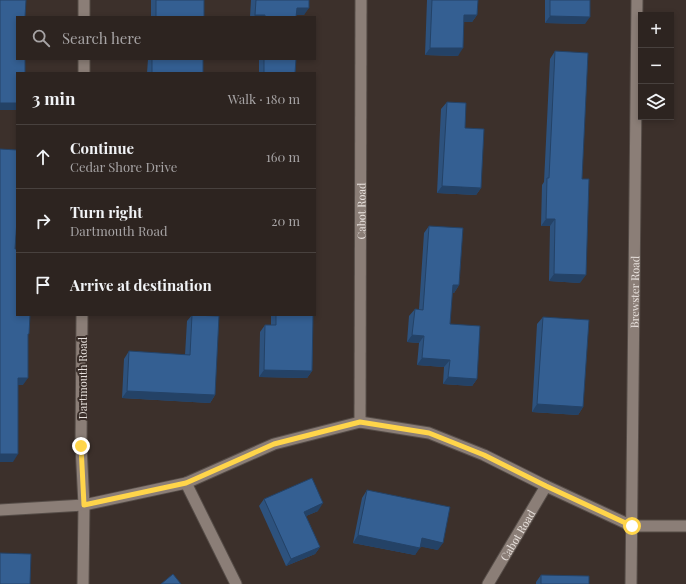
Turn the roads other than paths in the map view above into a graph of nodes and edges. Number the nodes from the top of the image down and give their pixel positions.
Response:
1 (84, 0) edge
2 (361, 0) edge
3 (637, 0) edge
4 (84, 16) edge
5 (84, 60) edge
6 (84, 72) edge
7 (82, 316) edge
8 (360, 422) junction
9 (186, 483) junction
10 (546, 486) junction
11 (84, 505) junction
12 (0, 510) edge
13 (632, 526) junction
14 (686, 526) edge
15 (83, 584) edge
16 (236, 584) edge
17 (488, 584) edge
18 (631, 584) edge

1 - 4 street
2 - 8 street, Cabot Road
3 - 13 street, Brewster Road
5 - 6 street
7 - 11 street, Dartmouth Road
8 - 9 street
8 - 10 street
9 - 11 street
9 - 16 street
10 - 13 street
10 - 17 street, Cabot Road
11 - 12 street
11 - 15 street, Dartmouth Road
13 - 14 street
13 - 18 street, Brewster Road

